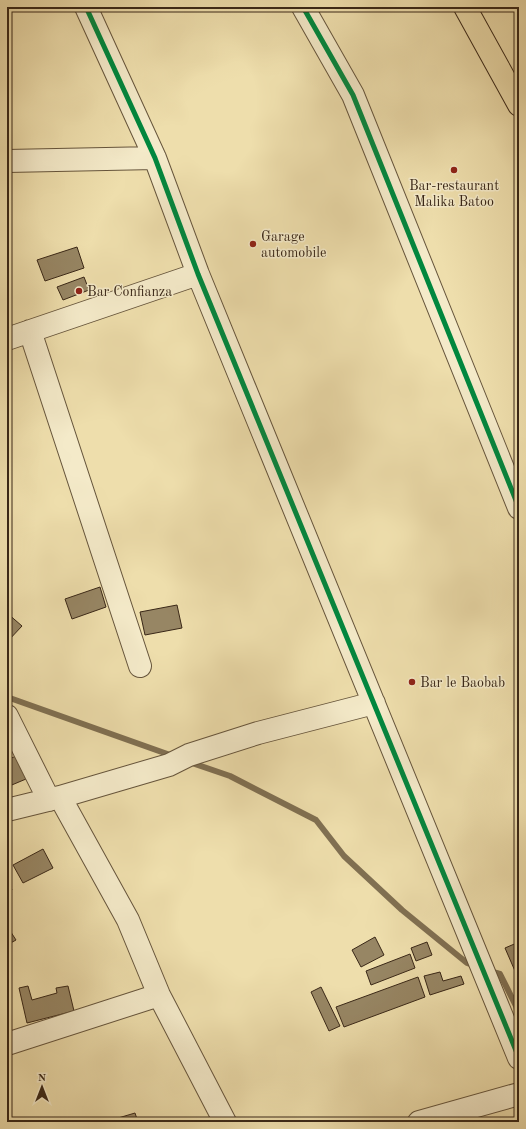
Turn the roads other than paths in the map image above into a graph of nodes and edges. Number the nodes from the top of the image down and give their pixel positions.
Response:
1 (86, 7) edge
2 (303, 7) edge
3 (465, 7) edge
4 (519, 105) edge
5 (155, 158) junction
6 (7, 161) edge
7 (198, 274) junction
8 (30, 331) junction
9 (7, 339) edge
10 (519, 508) edge
11 (140, 666) dead end
12 (374, 703) junction
13 (7, 716) edge
14 (54, 798) junction
15 (7, 810) edge
16 (159, 995) junction
17 (7, 1044) edge
18 (519, 1058) edge
19 (519, 1094) edge
20 (225, 1122) edge
21 (419, 1122) edge

1 - 5 street
2 - 10 street
3 - 4 highway
5 - 6 street
5 - 7 street
7 - 8 street
7 - 12 street
8 - 9 street
8 - 11 street
12 - 14 street
12 - 18 street
13 - 14 street
14 - 15 street
14 - 16 street
16 - 17 street
16 - 20 street
19 - 21 street

